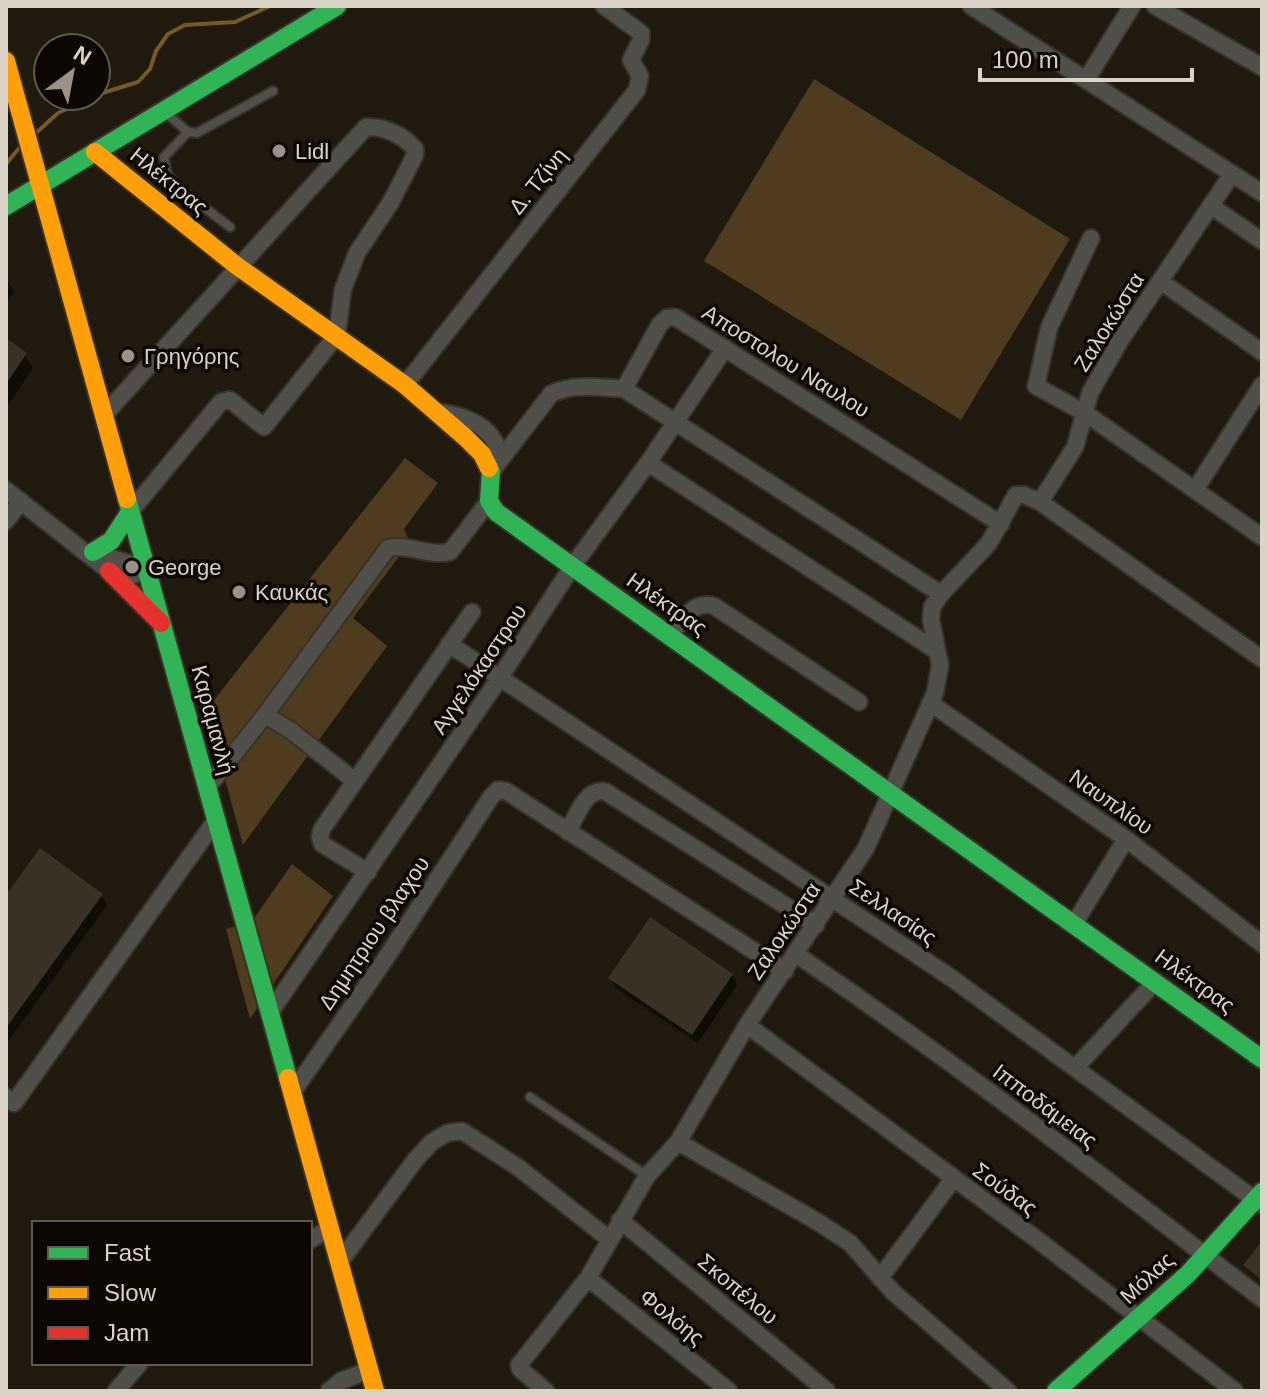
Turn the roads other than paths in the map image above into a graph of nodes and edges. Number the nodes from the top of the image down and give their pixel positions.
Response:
1 (337, 6) edge
2 (604, 6) edge
3 (971, 6) edge
4 (1132, 6) edge
5 (1155, 6) edge
6 (1262, 67) edge
7 (7, 69) edge
8 (1086, 80) junction
9 (273, 91) dead end
10 (163, 110) junction
11 (188, 132) junction
12 (95, 152) junction
13 (1232, 174) junction
14 (41, 185) junction
15 (1262, 193) edge
16 (6, 206) edge
17 (1211, 206) junction
18 (230, 227) dead end
19 (1091, 238) dead end
20 (1262, 241) edge
21 (237, 266) junction
22 (1160, 281) junction
23 (337, 335) junction
24 (725, 348) junction
25 (1262, 352) edge
26 (405, 385) junction
27 (1262, 385) edge
28 (624, 389) junction
29 (1085, 413) junction
30 (104, 415) junction
31 (675, 420) junction
32 (648, 463) junction
33 (496, 466) junction
34 (6, 490) edge
35 (1195, 490) junction
36 (21, 501) junction
37 (489, 501) junction
38 (1040, 502) junction
39 (130, 512) junction
40 (6, 521) edge
41 (1001, 524) junction
42 (1262, 537) edge
43 (87, 551) junction
44 (572, 567) junction
45 (148, 569) junction
46 (109, 571) junction
47 (941, 594) junction
48 (472, 612) dead end
49 (163, 626) junction
50 (669, 635) junction
51 (449, 644) junction
52 (937, 651) junction
53 (1261, 657) edge
54 (499, 679) junction
55 (859, 702) dead end
56 (930, 703) junction
57 (265, 715) junction
58 (355, 781) junction
59 (207, 788) junction
60 (890, 791) junction
61 (216, 820) junction
62 (568, 832) junction
63 (1126, 839) junction
64 (368, 872) junction
65 (834, 898) junction
66 (1074, 924) junction
67 (816, 925) junction
68 (1262, 944) edge
69 (797, 955) junction
70 (785, 971) junction
71 (1155, 982) junction
72 (269, 1014) junction
73 (747, 1025) junction
74 (1262, 1059) edge
75 (1076, 1067) junction
76 (292, 1093) junction
77 (530, 1097) dead end
78 (10, 1100) edge
79 (678, 1142) junction
80 (647, 1176) junction
81 (954, 1178) junction
82 (1260, 1199) edge
83 (620, 1220) junction
84 (330, 1228) junction
85 (312, 1239) edge
86 (609, 1239) junction
87 (1206, 1255) junction
88 (339, 1263) junction
89 (588, 1278) junction
90 (880, 1278) junction
91 (1262, 1299) edge
92 (1139, 1318) junction
93 (138, 1365) edge
94 (369, 1370) junction
95 (116, 1391) edge
96 (329, 1391) edge
97 (375, 1391) edge
98 (546, 1391) edge
99 (729, 1391) edge
100 (827, 1391) edge
101 (1008, 1391) edge
102 (1056, 1391) edge
103 (1235, 1391) edge

1 - 10 main road
2 - 26 street, Δ. Τζίνη
3 - 8 street
4 - 8 street
5 - 6 street
7 - 14 main road, Καραμανλή
8 - 13 street
9 - 11 lane
10 - 11 lane
10 - 12 main road
11 - 18 lane
12 - 14 main road
12 - 21 main road, Ηλέκτρας
13 - 15 street
13 - 17 street, Ζαλοκώστα
14 - 16 main road
14 - 30 main road, Καραμανλή
17 - 20 street
17 - 22 street, Ζαλοκώστα
19 - 29 street, Ζαλοκώστα
21 - 23 main road, Ηλέκτρας
21 - 23 street
21 - 30 street
22 - 25 street
22 - 29 street, Ζαλοκώστα
23 - 26 main road, Ηλέκτρας
23 - 39 street
24 - 28 street, Αποστολου Ναυλου
24 - 31 street, Αγγελόκαστρου
24 - 41 street, Αποστολου Ναυλου
26 - 33 main road, Ηλέκτρας
27 - 35 street
28 - 31 street
28 - 33 street
29 - 35 street
29 - 38 street, Ζαλοκώστα
30 - 39 main road, Καραμανλή
31 - 32 street, Αγγελόκαστρου
31 - 47 street
32 - 44 street, Αγγελόκαστρου
32 - 52 street
33 - 37 main road
34 - 36 street
35 - 42 street
36 - 40 street
36 - 43 street
37 - 44 main road, Ηλέκτρας
37 - 57 street
38 - 41 street
38 - 53 street
39 - 43 main road
39 - 45 main road, Καραμανλή
41 - 47 street
43 - 45 street
43 - 46 street
44 - 50 main road, Ηλέκτρας
44 - 54 street, Αγγελόκαστρου
45 - 46 street
45 - 49 main road, Καραμανλή
46 - 49 main road
47 - 52 street, Ζαλοκώστα
48 - 51 street
49 - 59 main road, Καραμανλή
50 - 55 street
50 - 60 main road, Ηλέκτρας
51 - 54 street, Σελλασίας
51 - 58 street
52 - 56 street, Ζαλοκώστα
54 - 64 street, Αγγελόκαστρου
54 - 65 street, Σελλασίας
56 - 60 street, Ζαλοκώστα
56 - 63 street, Ναυπλίου
57 - 58 street
57 - 59 street
58 - 64 street
59 - 61 main road, Καραμανλή
60 - 65 street, Ζαλοκώστα
60 - 66 main road, Ηλέκτρας
61 - 72 main road, Καραμανλή
61 - 78 street
62 - 67 street
62 - 70 street
62 - 76 street, Δημητριου βλαχου
63 - 66 street
63 - 68 street, Ναυπλίου
64 - 72 street, Αγγελόκαστρου
65 - 67 street, Ζαλοκώστα
65 - 75 street, Σελλασίας
66 - 71 main road, Ηλέκτρας
67 - 69 street, Ζαλοκώστα
69 - 70 street, Ζαλοκώστα
69 - 87 street, Ιπποδάμειας
70 - 73 street, Ζαλοκώστα
71 - 74 main road, Ηλέκτρας
71 - 75 street
72 - 76 main road, Καραμανλή
73 - 79 street, Ζαλοκώστα
73 - 81 street, Σούδας
75 - 82 street, Σελλασίας
76 - 84 main road, Καραμανλή
77 - 80 lane
79 - 80 street, Ζαλοκώστα
79 - 90 street
80 - 83 street, Ζαλοκώστα
81 - 90 street
81 - 92 street, Σούδας
82 - 87 main road, Μόλας
83 - 86 street, Ζαλοκώστα
83 - 100 street, Σκοπέλου
84 - 85 street
84 - 88 main road, Καραμανλή
86 - 88 street
86 - 89 street, Ζαλοκώστα
87 - 91 street, Ιπποδάμειας
87 - 92 main road, Μόλας
88 - 94 main road, Καραμανλή
89 - 98 street, Ζαλοκώστα
89 - 99 street, Φολόης
90 - 101 street
92 - 102 main road, Μόλας
92 - 103 street, Σούδας
93 - 95 street
94 - 96 street
94 - 97 main road, Καραμανλή

